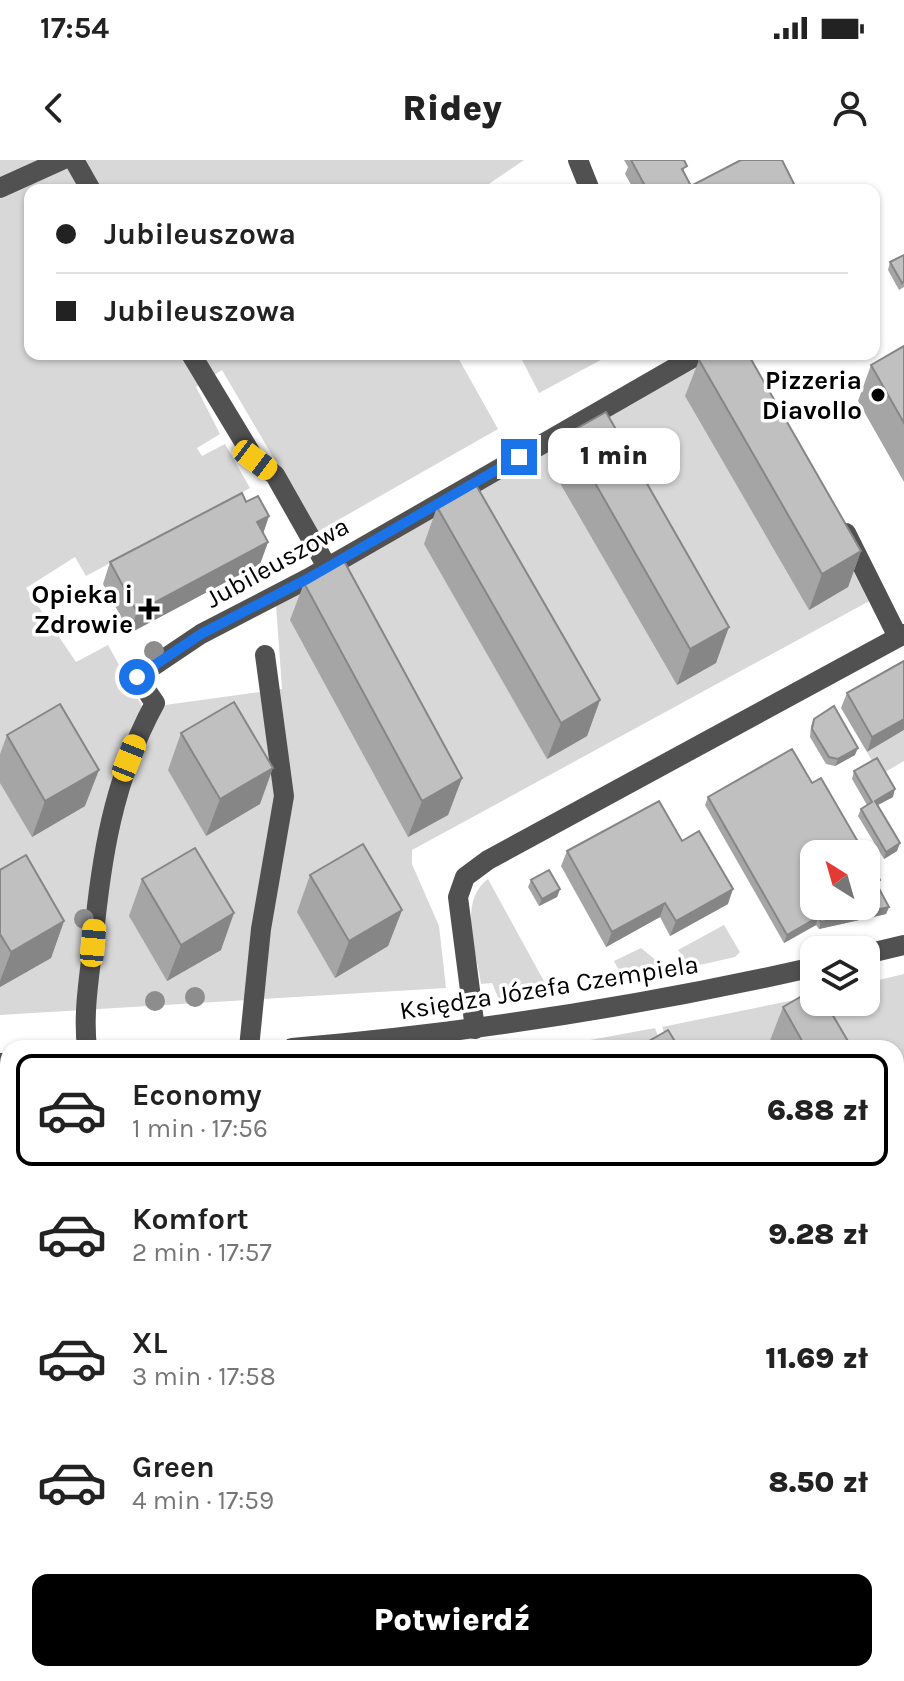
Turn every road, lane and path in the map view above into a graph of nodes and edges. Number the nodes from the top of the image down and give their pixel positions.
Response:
1 (62, 160) edge
2 (74, 160) edge
3 (578, 160) edge
4 (88, 184) edge
5 (588, 184) edge
6 (0, 188) edge
7 (195, 360) edge
8 (688, 360) edge
9 (834, 512) edge
10 (326, 565) junction
11 (901, 636) edge
12 (265, 655) dead end
13 (904, 945) edge
14 (880, 951) edge
15 (800, 970) edge
16 (475, 1029) junction
17 (86, 1040) edge
18 (250, 1040) edge
19 (369, 1040) edge

1 - 6 street
2 - 4 street
3 - 5 street
7 - 10 street
8 - 10 street, Jubileuszowa
9 - 11 street
10 - 17 street, Jubileuszowa
11 - 16 street
12 - 18 street
13 - 14 street
15 - 16 street, Księdza Józefa Czempiela
16 - 19 street, Księdza Józefa Czempiela

